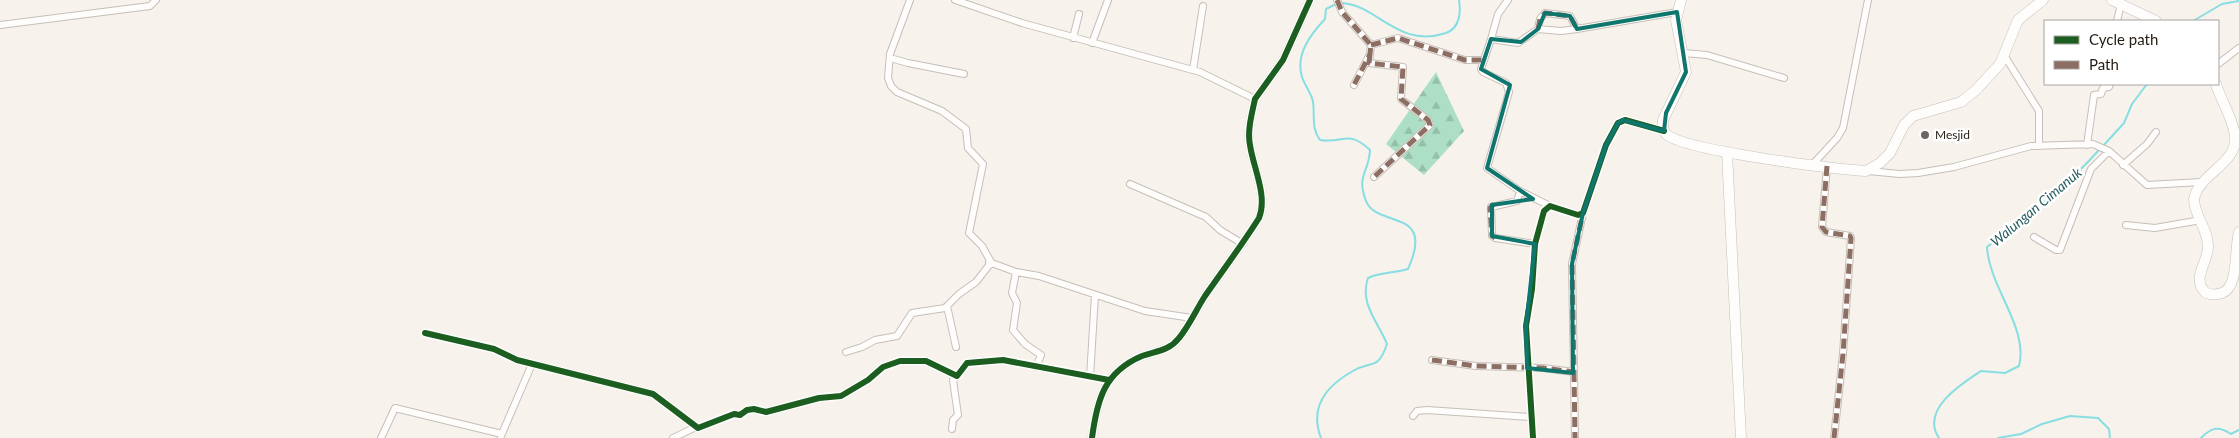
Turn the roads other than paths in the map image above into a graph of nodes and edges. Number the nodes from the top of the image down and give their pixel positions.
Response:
1 (156, 0) edge
2 (910, 0) edge
3 (955, 0) edge
4 (1108, 0) edge
5 (1310, 0) edge
6 (1508, 0) edge
7 (1680, 0) edge
8 (1868, 0) edge
9 (2043, 0) edge
10 (2116, 2) edge
11 (1338, 4) edge
12 (1203, 6) dead end
13 (1677, 12) junction
14 (1079, 14) dead end
15 (2117, 20) edge
16 (2154, 20) edge
17 (0, 25) edge
18 (1538, 29) junction
19 (1577, 30) junction
20 (1073, 38) junction
21 (1491, 39) junction
22 (1092, 43) junction
23 (1371, 45) junction
24 (2239, 48) edge
25 (1684, 53) junction
26 (1370, 54) junction
27 (2004, 55) junction
28 (890, 58) junction
29 (1483, 60) junction
30 (2219, 63) edge
31 (1193, 70) junction
32 (964, 74) dead end
33 (1784, 78) dead end
34 (1354, 85) dead end
35 (2110, 85) edge
36 (2216, 85) edge
37 (1255, 99) junction
38 (1664, 131) junction
39 (2156, 132) dead end
40 (2088, 145) junction
41 (2039, 146) junction
42 (2105, 148) junction
43 (1727, 152) junction
44 (1813, 164) junction
45 (2123, 165) junction
46 (1827, 166) junction
47 (1866, 171) junction
48 (1374, 176) dead end
49 (2202, 182) junction
50 (1130, 184) dead end
51 (1520, 191) junction
52 (1550, 206) junction
53 (1583, 213) junction
54 (2201, 220) junction
55 (2126, 225) dead end
56 (2239, 232) edge
57 (2034, 237) dead end
58 (1243, 244) junction
59 (1535, 244) junction
60 (991, 264) junction
61 (1016, 272) junction
62 (1095, 295) junction
63 (947, 306) junction
64 (1192, 318) junction
65 (425, 333) dead end
66 (956, 347) dead end
67 (846, 352) dead end
68 (1432, 360) dead end
69 (532, 364) junction
70 (1036, 367) junction
71 (1528, 368) junction
72 (1574, 372) junction
73 (958, 376) junction
74 (1090, 376) junction
75 (1109, 380) junction
76 (1413, 416) dead end
77 (1531, 417) junction
78 (696, 427) junction
79 (952, 429) dead end
80 (501, 436) edge
81 (381, 438) edge
82 (673, 438) edge
83 (1092, 438) edge
84 (1532, 438) edge
85 (1575, 438) edge
86 (1741, 438) edge
87 (1834, 438) edge

1 - 17 street
2 - 28 street
3 - 20 street
4 - 22 street
5 - 37 street
6 - 21 street
7 - 13 main road
8 - 44 street
9 - 27 main road
10 - 15 street
10 - 16 main road
11 - 23 street
12 - 31 street
13 - 19 street
13 - 25 main road
14 - 20 street
18 - 19 street
18 - 19 street
18 - 21 street
20 - 22 street
21 - 29 street
22 - 31 street
23 - 26 street
23 - 29 street
24 - 30 street
25 - 33 street
25 - 38 main road
26 - 34 street
26 - 48 street
27 - 41 street
27 - 47 main road
28 - 32 street
28 - 60 street
29 - 51 street
31 - 37 street
35 - 40 street
36 - 49 main road
37 - 58 street
38 - 43 main road
38 - 53 street
39 - 45 street
40 - 41 street
40 - 42 street
41 - 47 street
42 - 45 street
42 - 57 street
43 - 44 main road
43 - 86 main road
44 - 46 main road
45 - 49 street
46 - 47 main road
46 - 87 street
49 - 54 main road
50 - 58 street
51 - 52 street
51 - 59 street
52 - 53 street
52 - 59 street
53 - 72 street
54 - 55 street
54 - 56 main road
58 - 64 street
59 - 71 street
60 - 61 street
60 - 63 street
61 - 62 street
61 - 70 street
62 - 64 street
62 - 74 street
63 - 66 street
63 - 67 street
64 - 75 street
65 - 69 street
68 - 71 street
69 - 78 street
69 - 80 street
70 - 73 street
70 - 74 street
71 - 72 street
71 - 77 street
72 - 85 street
73 - 78 street
73 - 79 street
74 - 75 street
75 - 83 street
76 - 77 street
77 - 84 street
78 - 82 street
80 - 81 street

